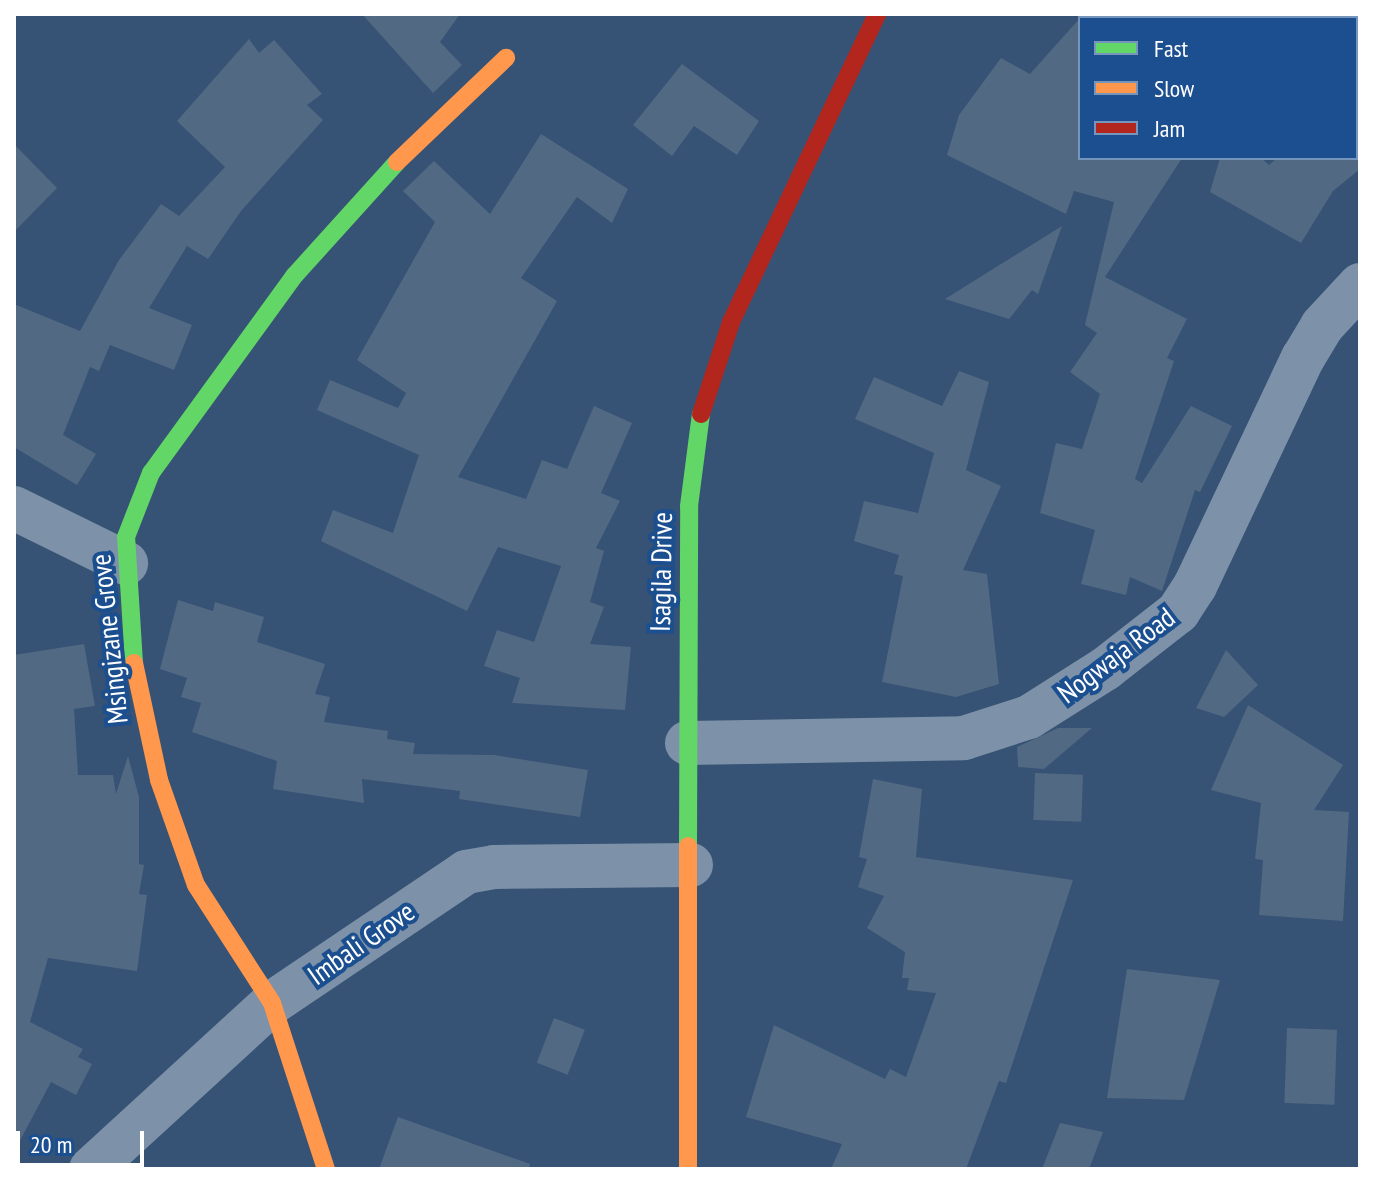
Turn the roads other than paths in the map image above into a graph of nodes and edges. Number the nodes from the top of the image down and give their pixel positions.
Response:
1 (877, 14) edge
2 (506, 58) dead end
3 (1360, 285) edge
4 (14, 508) edge
5 (126, 563) junction
6 (687, 743) junction
7 (691, 865) junction
8 (272, 1003) junction
9 (91, 1169) edge
10 (326, 1169) edge
11 (688, 1169) edge

1 - 6 street, Isagila Drive
2 - 5 street, Msingizane Grove
3 - 6 street, Nogwaja Road
4 - 5 street
5 - 8 street, Msingizane Grove
6 - 7 street, Isagila Drive
7 - 8 street, Imbali Grove
7 - 11 street, Isagila Drive
8 - 9 street, Imbali Grove
8 - 10 street, Msingizane Grove

